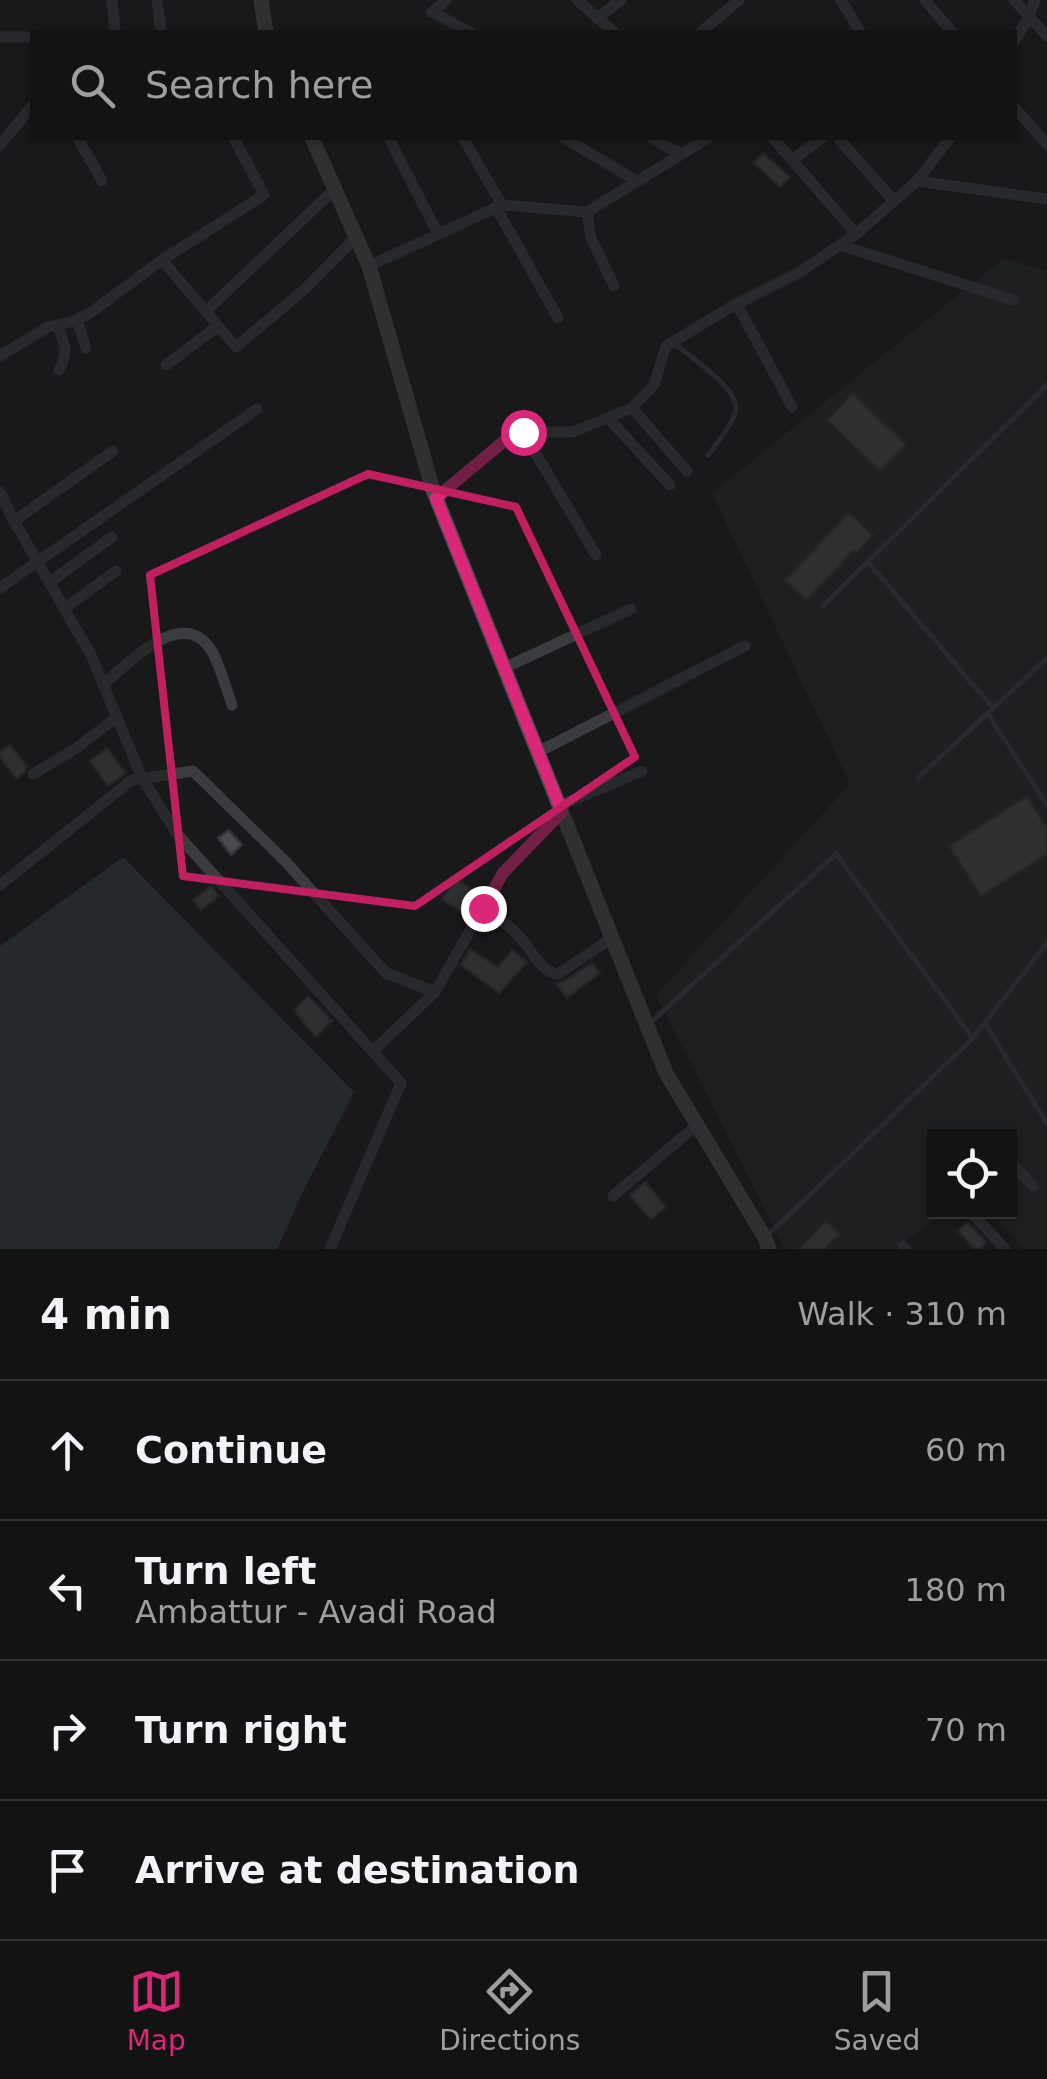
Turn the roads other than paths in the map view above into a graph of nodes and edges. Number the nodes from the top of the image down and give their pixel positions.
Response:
1 (112, 0) edge
2 (157, 0) edge
3 (262, 0) edge
4 (446, 0) edge
5 (577, 0) edge
6 (621, 0) edge
7 (740, 0) edge
8 (841, 0) edge
9 (926, 0) edge
10 (1014, 0) edge
11 (1034, 0) edge
12 (1029, 17) junction
13 (598, 18) junction
14 (115, 30) edge
15 (161, 30) edge
16 (266, 30) edge
17 (466, 30) edge
18 (612, 30) edge
19 (703, 30) edge
20 (859, 30) edge
21 (950, 30) edge
22 (1047, 36) edge
23 (0, 37) edge
24 (30, 37) edge
25 (1017, 37) edge
26 (30, 108) edge
27 (1017, 110) edge
28 (79, 140) edge
29 (235, 140) edge
30 (313, 140) edge
31 (389, 140) edge
32 (464, 140) edge
33 (567, 140) edge
34 (656, 140) edge
35 (705, 140) edge
36 (775, 140) edge
37 (819, 140) edge
38 (840, 140) edge
39 (948, 140) edge
40 (1047, 144) edge
41 (0, 145) edge
42 (681, 154) junction
43 (792, 160) junction
44 (102, 180) dead end
45 (637, 181) junction
46 (917, 181) junction
47 (335, 189) junction
48 (1047, 198) edge
49 (894, 201) junction
50 (499, 206) junction
51 (587, 212) junction
52 (438, 234) junction
53 (856, 234) junction
54 (356, 237) junction
55 (840, 244) junction
56 (162, 260) junction
57 (369, 266) junction
58 (614, 286) dead end
59 (1013, 300) dead end
60 (736, 304) junction
61 (206, 310) junction
62 (558, 318) dead end
63 (76, 320) junction
64 (57, 325) junction
65 (218, 326) junction
66 (672, 342) junction
67 (86, 348) dead end
68 (0, 356) edge
69 (166, 365) dead end
70 (59, 370) dead end
71 (1047, 385) edge
72 (792, 407) dead end
73 (632, 408) junction
74 (257, 409) dead end
75 (608, 418) junction
76 (523, 432) junction
77 (114, 451) dead end
78 (708, 455) dead end
79 (687, 471) dead end
80 (670, 486) dead end
81 (436, 498) junction
82 (2, 499) edge
83 (14, 521) junction
84 (112, 537) dead end
85 (596, 556) dead end
86 (39, 562) junction
87 (868, 562) junction
88 (116, 571) dead end
89 (50, 582) junction
90 (0, 588) edge
91 (823, 606) dead end
92 (65, 608) junction
93 (631, 609) dead end
94 (745, 646) dead end
95 (1047, 658) edge
96 (504, 668) junction
97 (103, 684) junction
98 (232, 705) dead end
99 (990, 711) junction
100 (117, 717) junction
101 (538, 752) junction
102 (642, 771) dead end
103 (33, 774) dead end
104 (142, 778) junction
105 (918, 778) dead end
106 (1047, 805) edge
107 (560, 809) junction
108 (0, 885) edge
109 (483, 908) junction
110 (612, 938) junction
111 (1047, 944) edge
112 (435, 992) junction
113 (985, 1023) junction
114 (647, 1026) junction
115 (973, 1038) junction
116 (373, 1051) junction
117 (1047, 1124) edge
118 (698, 1125) junction
119 (1017, 1169) edge
120 (1033, 1186) dead end
121 (614, 1196) dead end
122 (977, 1219) edge
123 (767, 1244) edge
124 (330, 1249) edge
125 (1004, 1249) edge

1 - 14 street
2 - 15 street
3 - 16 street
4 - 17 street
5 - 13 street
6 - 13 street
7 - 19 street
8 - 20 street
9 - 21 street
10 - 12 street
11 - 12 street
12 - 22 street
12 - 25 street
13 - 18 street
23 - 24 street
26 - 41 street
27 - 40 street
28 - 44 street
29 - 56 street
30 - 47 street
31 - 52 street
32 - 50 street
33 - 45 street
34 - 42 street
35 - 42 street
36 - 43 street
37 - 43 street
38 - 49 street
39 - 46 street
42 - 45 street
43 - 53 street
45 - 51 street
46 - 48 street
46 - 49 street
47 - 54 street
47 - 61 street
49 - 53 street
50 - 51 street
50 - 52 street
50 - 62 street
51 - 58 street
52 - 57 street
53 - 55 street
54 - 57 street
54 - 65 street
55 - 59 street
55 - 60 street
56 - 61 street
56 - 63 street
57 - 81 street
60 - 66 street
60 - 72 street
61 - 65 street
63 - 64 street
63 - 67 street
64 - 68 street
64 - 70 street
65 - 69 street
66 - 73 street
66 - 78 lane
71 - 87 lane
73 - 75 street
73 - 79 street
74 - 86 street
75 - 76 street
75 - 80 street
76 - 81 street
76 - 85 street
77 - 83 street
81 - 96 street
82 - 83 street
83 - 86 street
84 - 89 street
86 - 89 street
86 - 90 street
87 - 91 lane
87 - 99 lane
88 - 92 street
89 - 92 street
92 - 97 street
93 - 96 street
94 - 101 street
95 - 99 lane
96 - 101 street
97 - 98 street
97 - 100 street
99 - 105 lane
99 - 106 lane
100 - 103 street
100 - 104 street
101 - 107 street
102 - 107 street
104 - 108 street
104 - 112 street
104 - 116 street
107 - 109 street
107 - 110 street
109 - 110 street
109 - 112 street
110 - 114 street
111 - 113 lane
112 - 116 street
113 - 115 lane
113 - 117 lane
114 - 115 lane
114 - 118 street
115 - 123 lane
116 - 124 street
118 - 121 street
118 - 123 street
119 - 120 street
122 - 125 street

